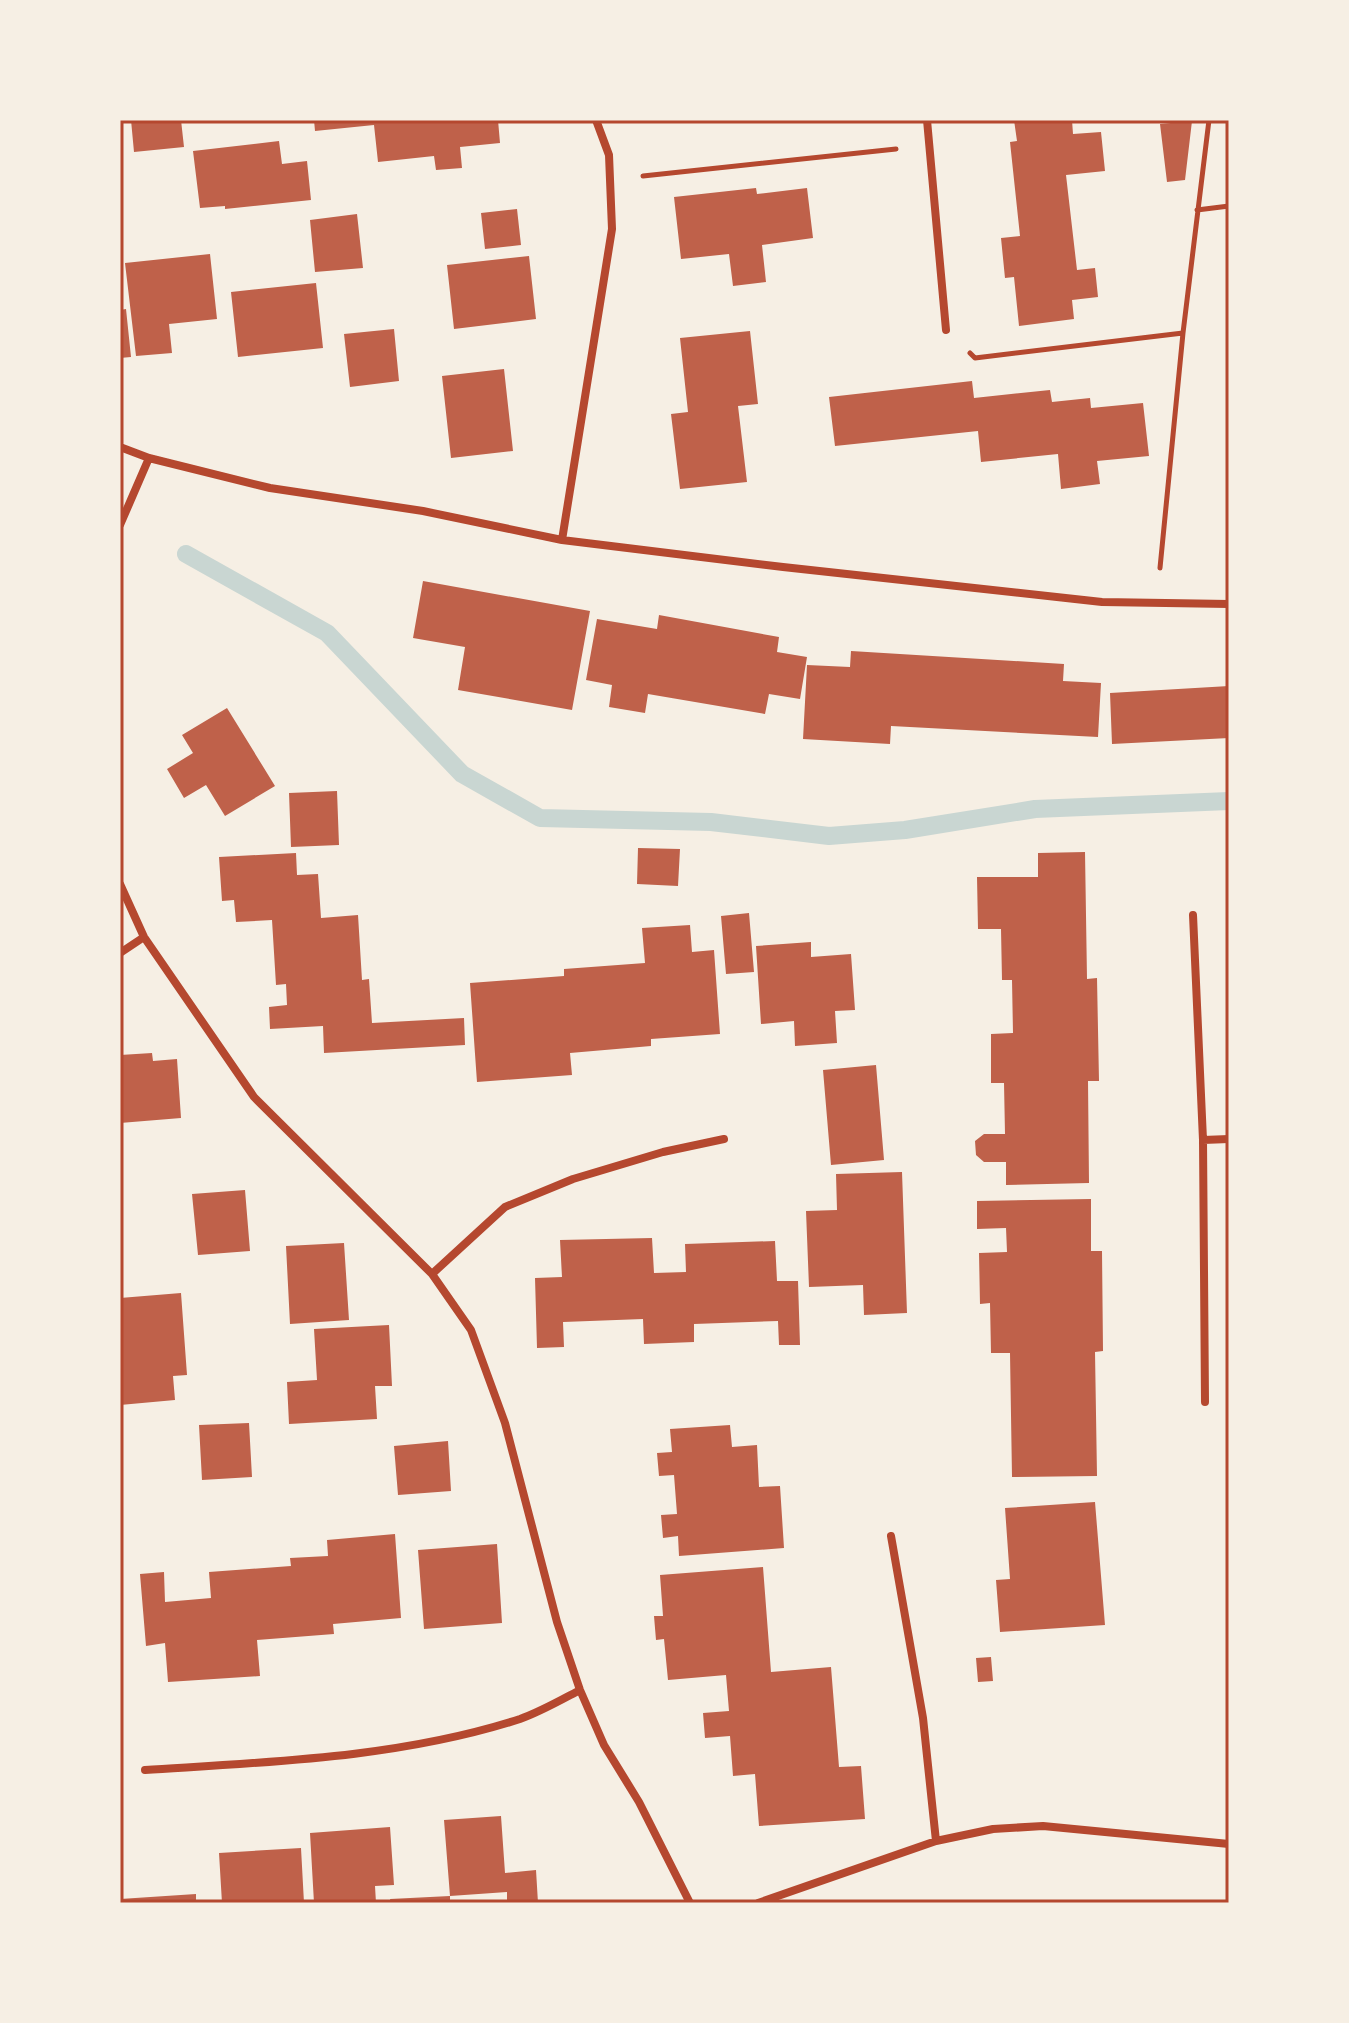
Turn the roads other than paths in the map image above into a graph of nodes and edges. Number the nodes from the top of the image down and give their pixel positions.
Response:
1 (596, 120) edge
2 (927, 120) edge
3 (946, 330) road end
4 (120, 447) edge
5 (149, 458) junction
6 (120, 525) edge
7 (562, 540) junction
8 (1229, 604) edge
9 (120, 884) edge
10 (1193, 915) dead end
11 (144, 937) junction
12 (120, 953) edge
13 (724, 1139) dead end
14 (1229, 1139) edge
15 (1203, 1140) junction
16 (432, 1274) junction
17 (1205, 1402) dead end
18 (891, 1536) dead end
19 (580, 1690) junction
20 (145, 1770) dead end
21 (936, 1841) junction
22 (1229, 1844) edge
23 (690, 1903) edge
24 (758, 1903) edge

1 - 7 street
2 - 3 street
4 - 5 street
5 - 6 street
5 - 7 street
7 - 8 street
9 - 11 street
10 - 15 street
11 - 12 street
11 - 16 street
13 - 16 street
14 - 15 street
15 - 17 street
16 - 19 street
18 - 21 street
19 - 20 street
19 - 23 street
21 - 22 street
21 - 24 street

